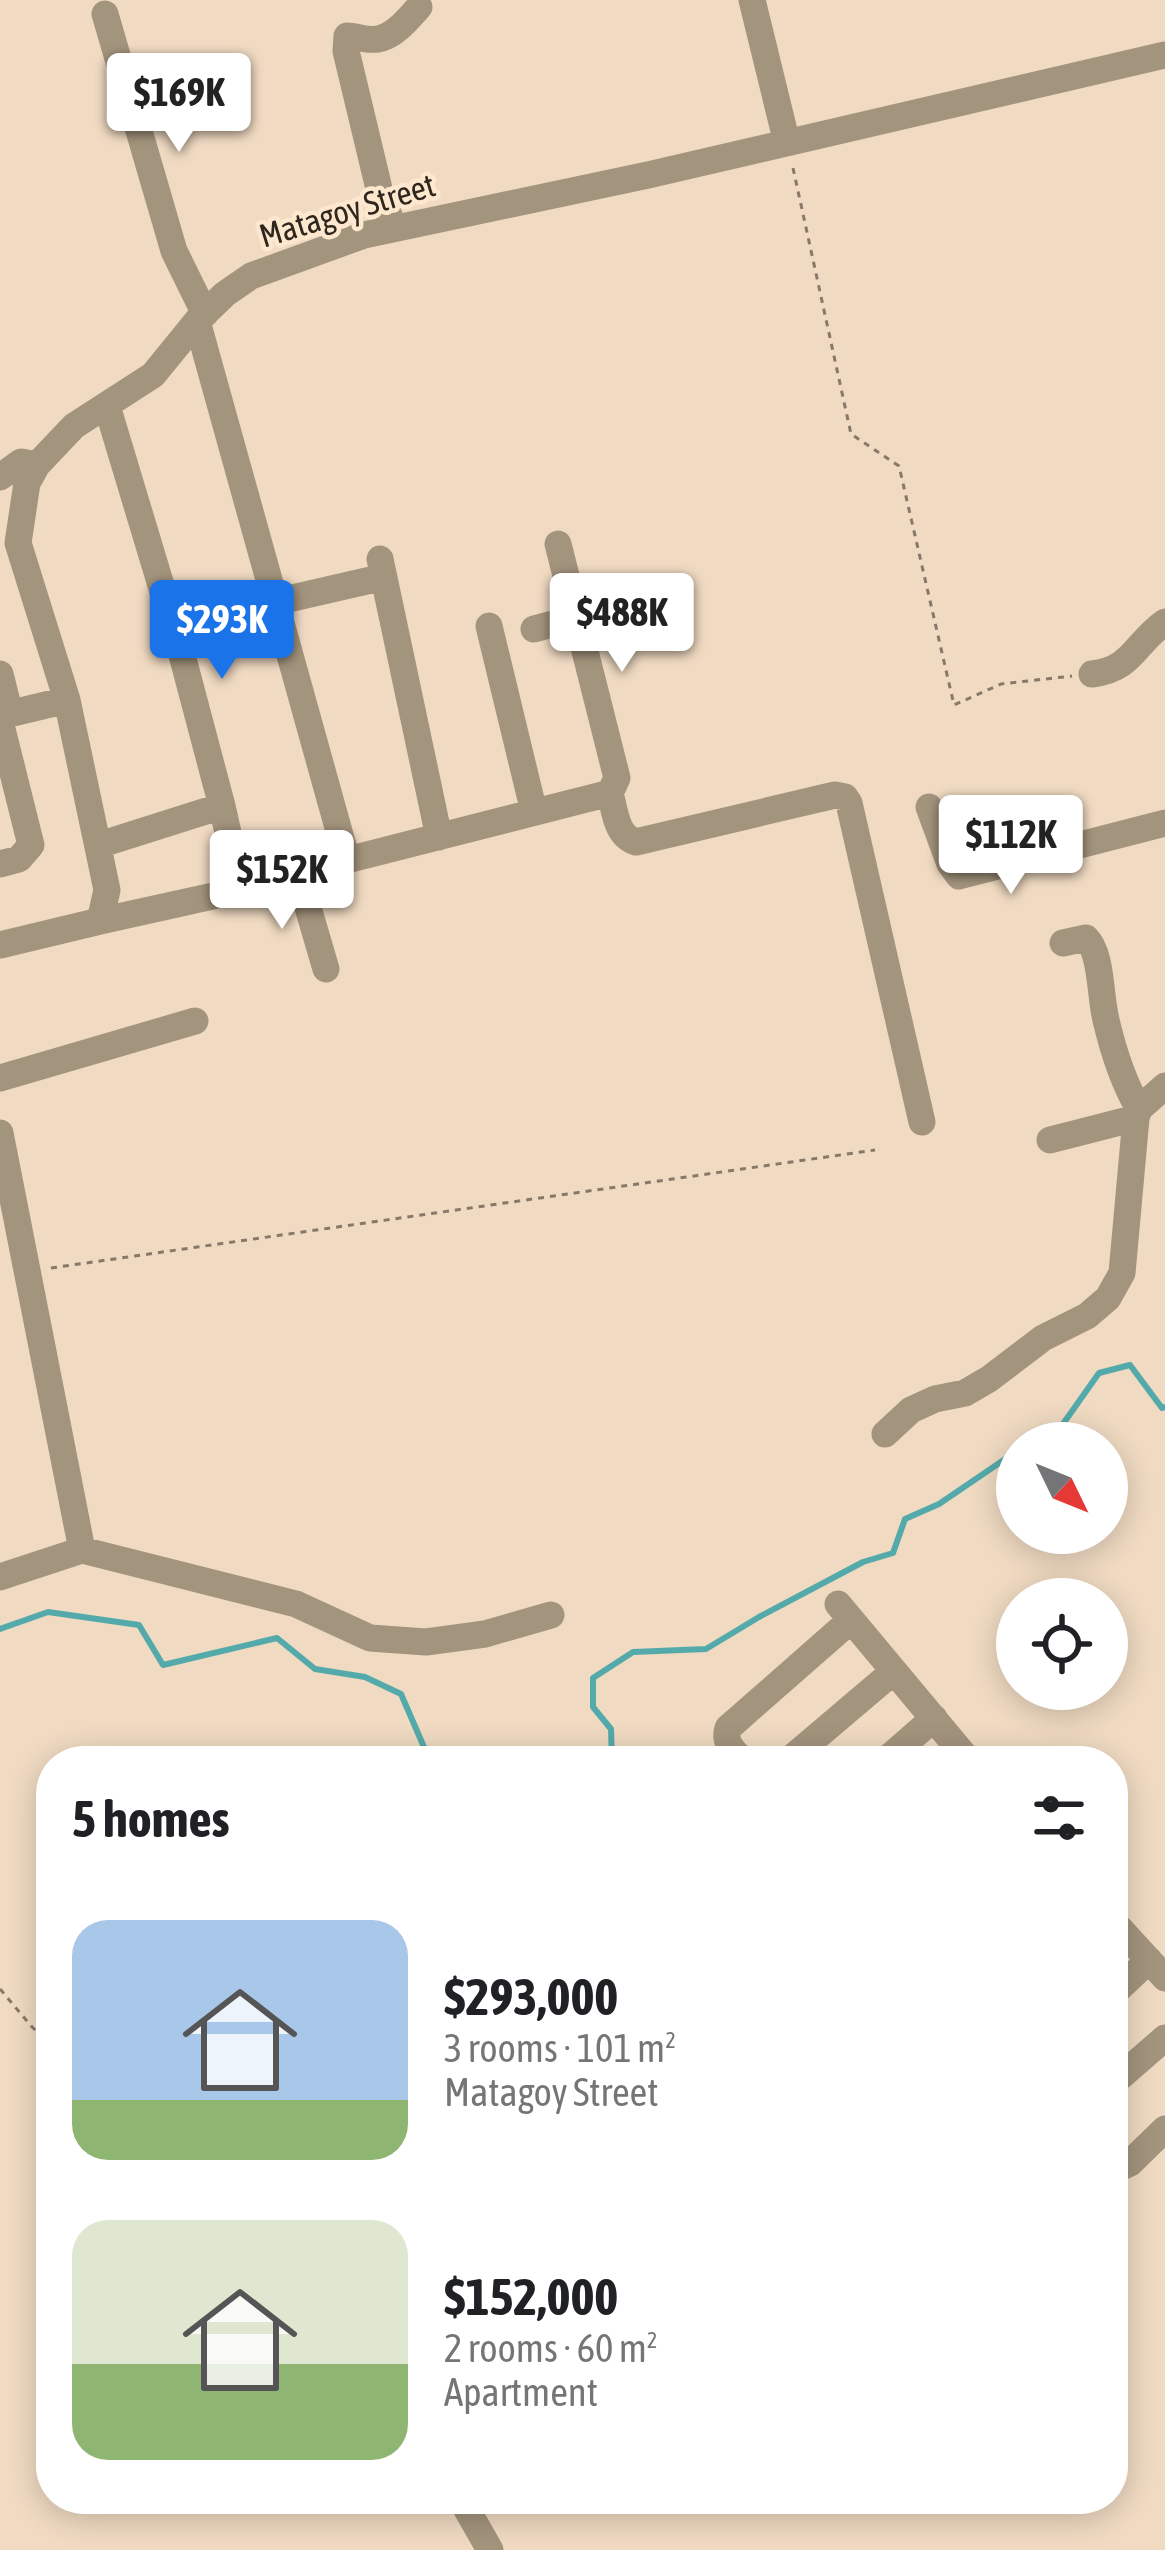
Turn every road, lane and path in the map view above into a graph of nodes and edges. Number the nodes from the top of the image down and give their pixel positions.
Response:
1 (752, 0) edge
2 (415, 2) edge
3 (105, 14) dead end
4 (1165, 56) edge
5 (787, 142) junction
6 (394, 227) junction
7 (201, 318) junction
8 (107, 406) junction
9 (37, 465) junction
10 (0, 477) edge
11 (558, 544) dead end
12 (275, 602) junction
13 (575, 618) junction
14 (1165, 622) edge
15 (489, 626) dead end
16 (534, 629) dead end
17 (0, 674) edge
18 (1092, 674) joint
19 (67, 700) junction
20 (3, 717) edge
21 (610, 793) junction
22 (223, 806) junction
23 (929, 807) dead end
24 (534, 812) junction
25 (1165, 823) edge
26 (440, 837) junction
27 (99, 845) junction
28 (347, 860) junction
29 (0, 864) edge
30 (299, 877) junction
31 (242, 890) junction
32 (100, 921) junction
33 (1063, 943) dead end
34 (0, 945) edge
35 (326, 969) dead end
36 (195, 1021) dead end
37 (0, 1078) edge
38 (1165, 1086) edge
39 (1137, 1114) junction
40 (922, 1122) dead end
41 (0, 1133) edge
42 (1050, 1140) dead end
43 (875, 1150) dead end
44 (26, 1272) junction
45 (885, 1434) dead end
46 (82, 1550) junction
47 (0, 1577) edge
48 (550, 1615) dead end
49 (894, 1671) junction
50 (934, 1718) junction
51 (730, 1746) edge
52 (806, 1746) edge
53 (902, 1746) edge
54 (957, 1746) edge
55 (1128, 1937) edge
56 (1157, 1969) edge
57 (1128, 1985) edge
58 (0, 1989) edge
59 (36, 2031) edge
60 (1165, 2038) edge
61 (1128, 2070) edge
62 (1165, 2129) edge
63 (1128, 2164) edge
64 (470, 2514) edge
65 (490, 2550) edge

1 - 5 street
2 - 6 street
3 - 7 street
4 - 5 street, Matagoy Street
5 - 6 street, Matagoy Street
5 - 18 path
6 - 7 street, Matagoy Street
7 - 8 street, Matagoy Street
7 - 12 street
8 - 9 street, Matagoy Street
8 - 22 street
9 - 10 street
9 - 19 street
11 - 13 street
12 - 26 street
12 - 28 street
13 - 16 street
13 - 21 street
14 - 18 street
15 - 24 street
17 - 20 street
19 - 20 street
19 - 27 street
20 - 29 street
21 - 24 street
21 - 40 street
22 - 27 street
22 - 31 street
23 - 25 street
24 - 26 street
26 - 28 street
27 - 32 street
28 - 30 street
30 - 31 street
30 - 35 street
31 - 32 street
32 - 34 street
33 - 39 street
36 - 37 street
38 - 39 street
39 - 42 street
39 - 45 street
41 - 44 street
43 - 44 path
44 - 46 street
46 - 47 street
46 - 48 street
49 - 50 street
49 - 51 street
49 - 52 street
50 - 53 street
50 - 54 street
55 - 56 street
56 - 57 street
58 - 59 path
60 - 61 street
62 - 63 street
64 - 65 street

